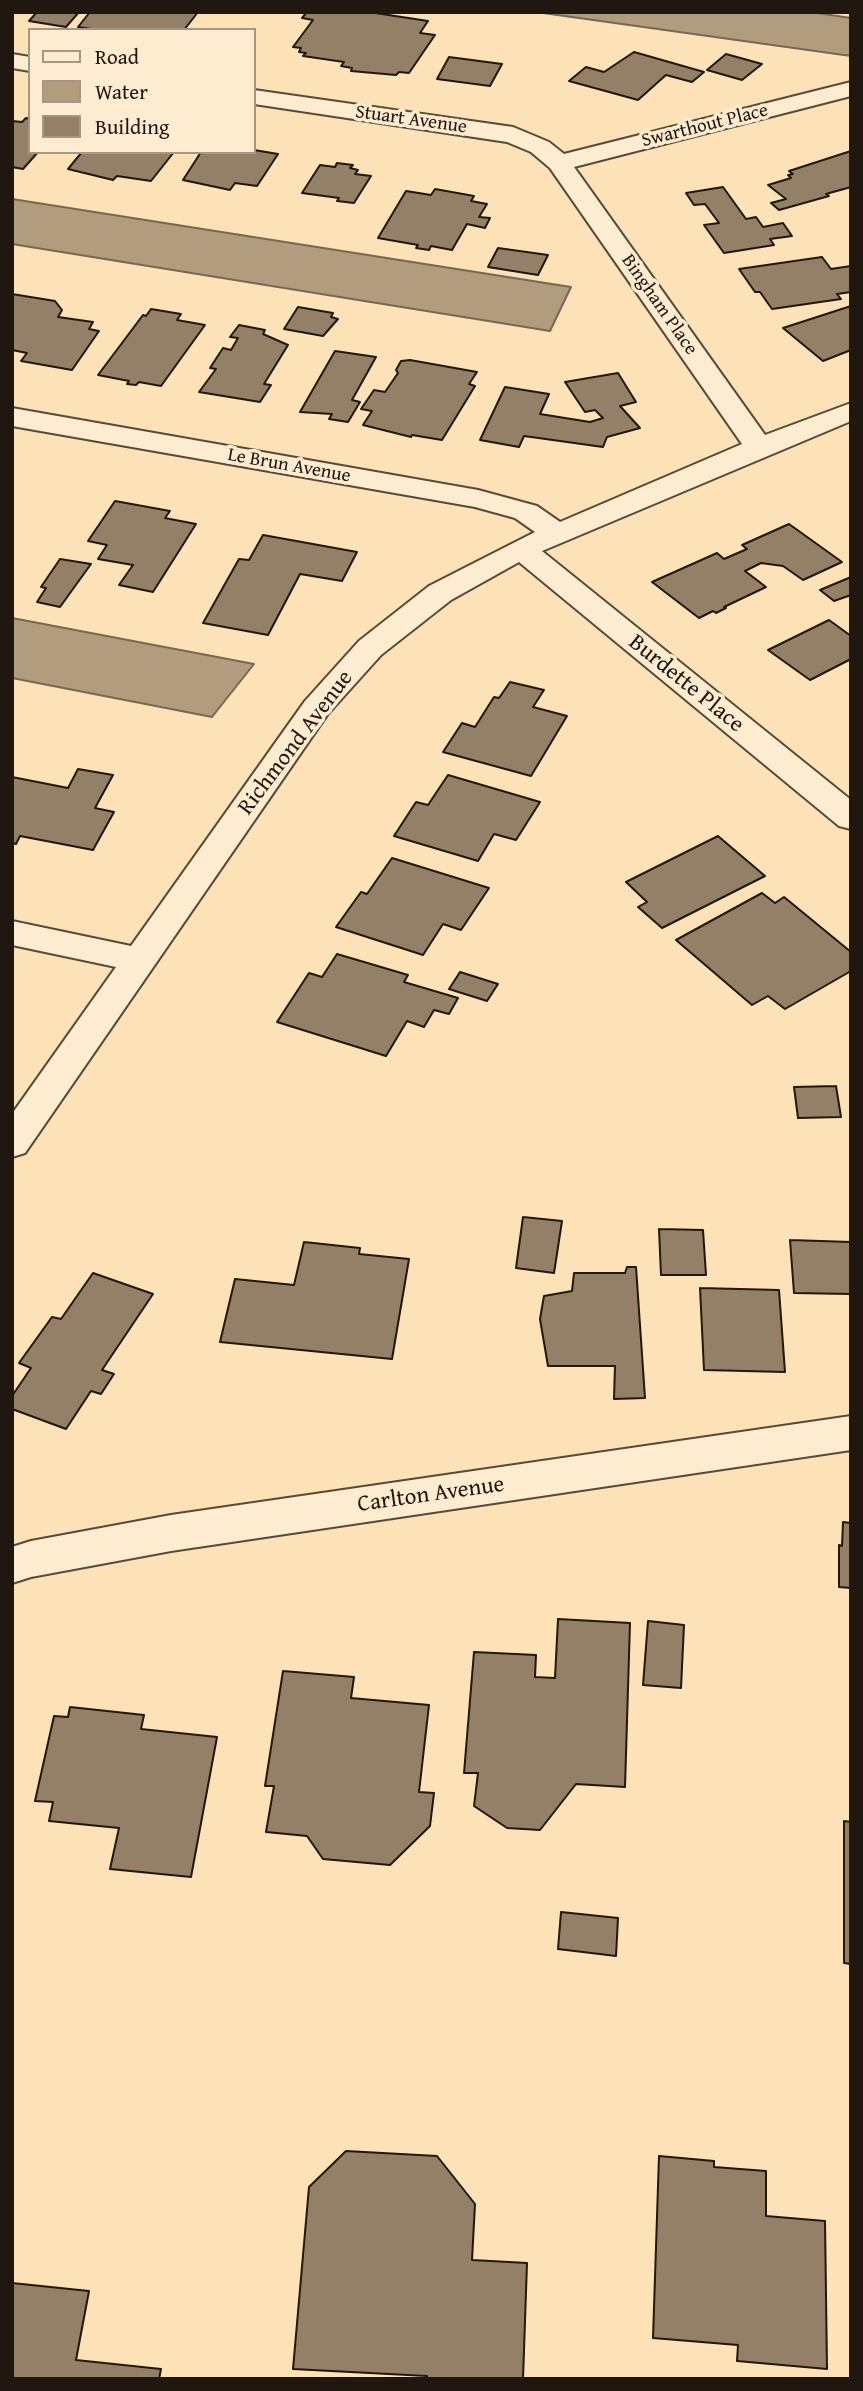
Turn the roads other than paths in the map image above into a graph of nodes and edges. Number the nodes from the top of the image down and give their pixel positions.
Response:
1 (851, 89) edge
2 (256, 97) edge
3 (559, 163) junction
4 (851, 411) edge
5 (12, 417) edge
6 (759, 447) junction
7 (558, 534) junction
8 (522, 549) junction
9 (851, 818) edge
10 (12, 933) edge
11 (140, 961) junction
12 (12, 1143) edge
13 (851, 1433) edge
14 (12, 1566) edge

1 - 3 street, Swarthout Place
2 - 3 street, Stuart Avenue
3 - 6 street, Bingham Place
4 - 6 street, Richmond Avenue
5 - 7 street, Le Brun Avenue
6 - 7 street, Richmond Avenue
7 - 8 street, Richmond Avenue
8 - 9 street, Burdette Place
8 - 11 street, Richmond Avenue
10 - 11 street
11 - 12 street, Richmond Avenue
13 - 14 street, Carlton Avenue

